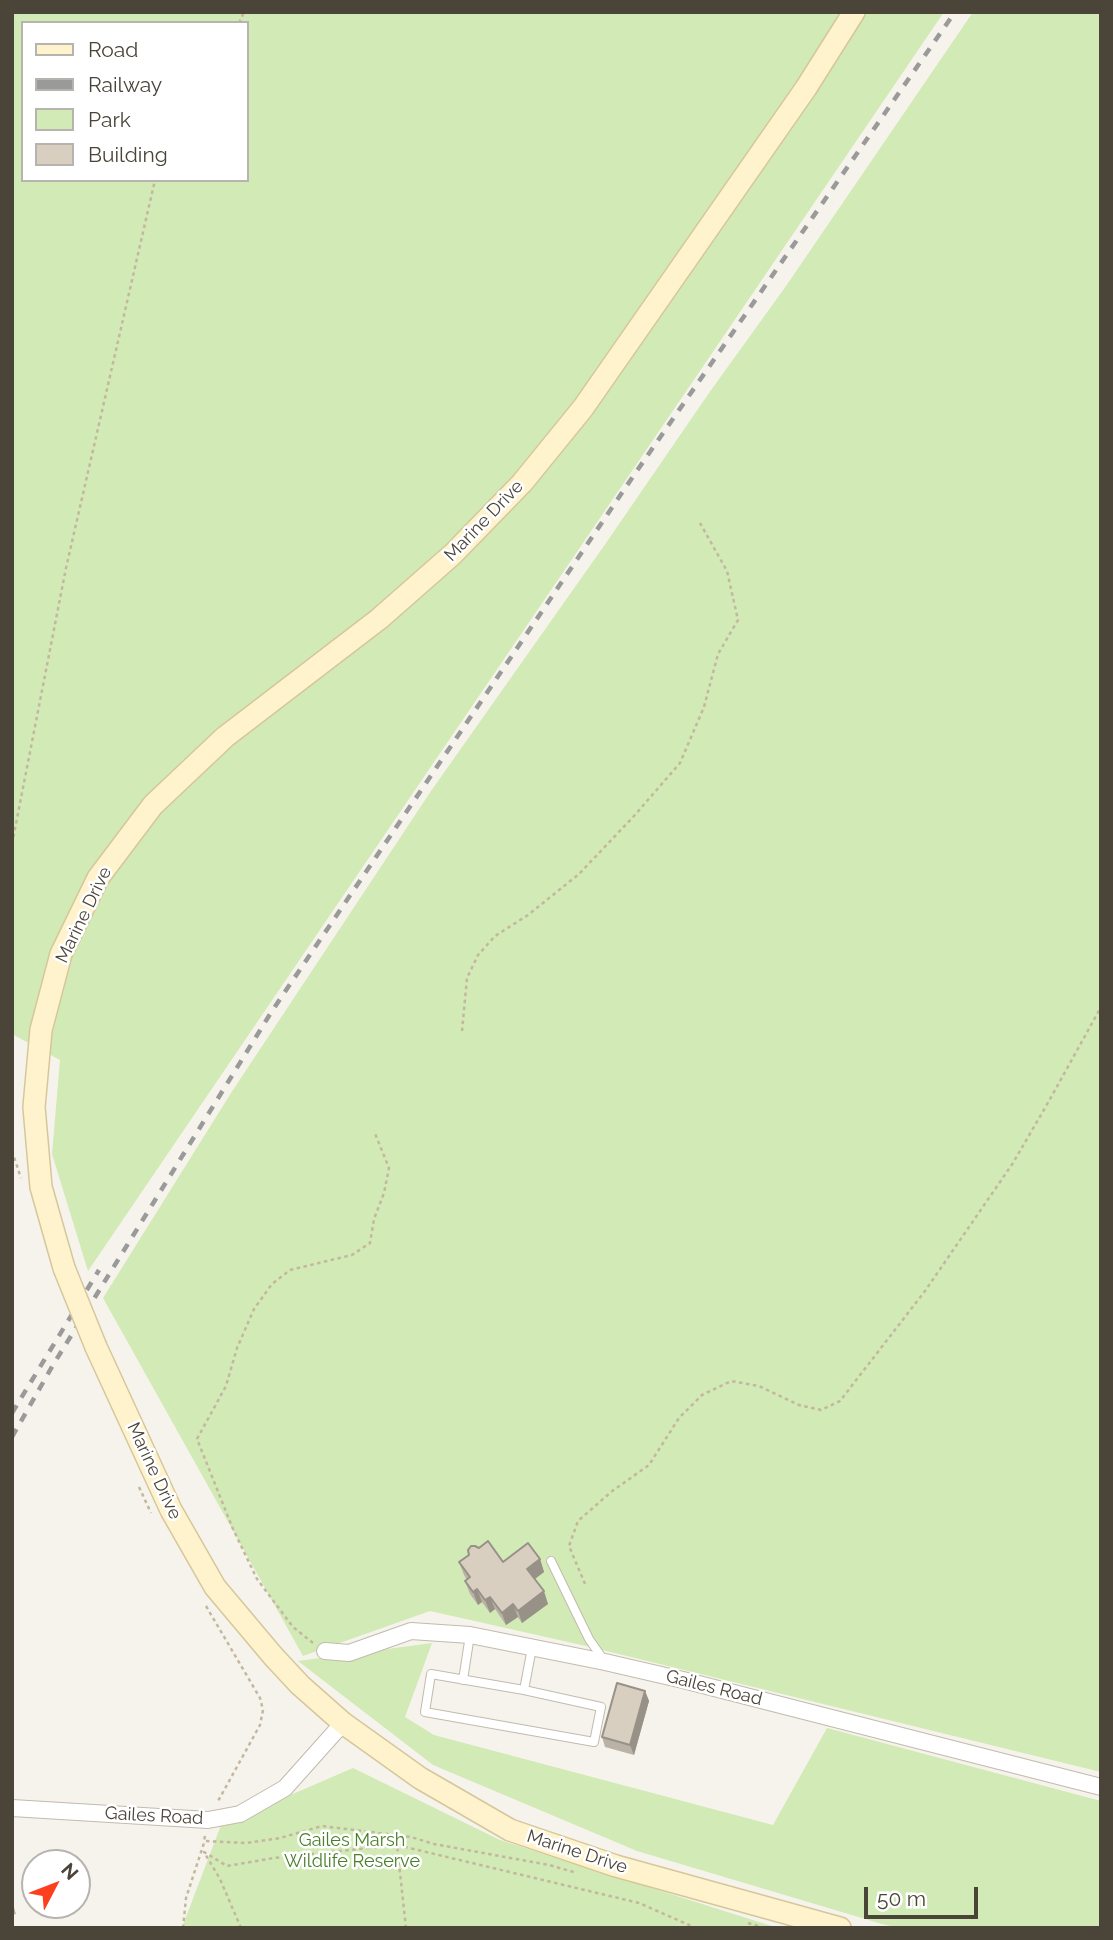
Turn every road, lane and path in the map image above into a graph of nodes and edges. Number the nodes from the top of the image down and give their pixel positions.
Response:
1 (854, 12) edge
2 (155, 182) edge
3 (700, 523) dead end
4 (12, 844) edge
5 (1101, 1007) edge
6 (462, 1031) dead end
7 (374, 1131) dead end
8 (551, 1561) dead end
9 (585, 1584) dead end
10 (470, 1635) junction
11 (532, 1648) junction
12 (325, 1651) joint
13 (605, 1662) junction
14 (463, 1680) junction
15 (524, 1690) junction
16 (343, 1723) junction
17 (1101, 1787) edge
18 (12, 1808) edge
19 (411, 1837) dead end
20 (204, 1841) dead end
21 (397, 1845) junction
22 (410, 1847) junction
23 (203, 1851) junction
24 (183, 1926) edge
25 (242, 1928) edge
26 (406, 1928) edge
27 (696, 1928) edge
28 (840, 1928) edge

1 - 16 street, Marine Drive, bridge
2 - 4 path
3 - 6 path
5 - 9 path
7 - 12 path
8 - 13 lane
10 - 11 street, Gailes Road
10 - 12 street, Gailes Road
10 - 14 lane
11 - 13 street, Gailes Road
11 - 15 lane
13 - 17 street, Gailes Road
14 - 15 lane
14 - 15 lane
16 - 18 street, Gailes Road
16 - 28 street, Marine Drive
19 - 22 path
20 - 23 path
21 - 22 path
21 - 23 path
21 - 26 path
22 - 27 path
23 - 24 path
23 - 25 path

